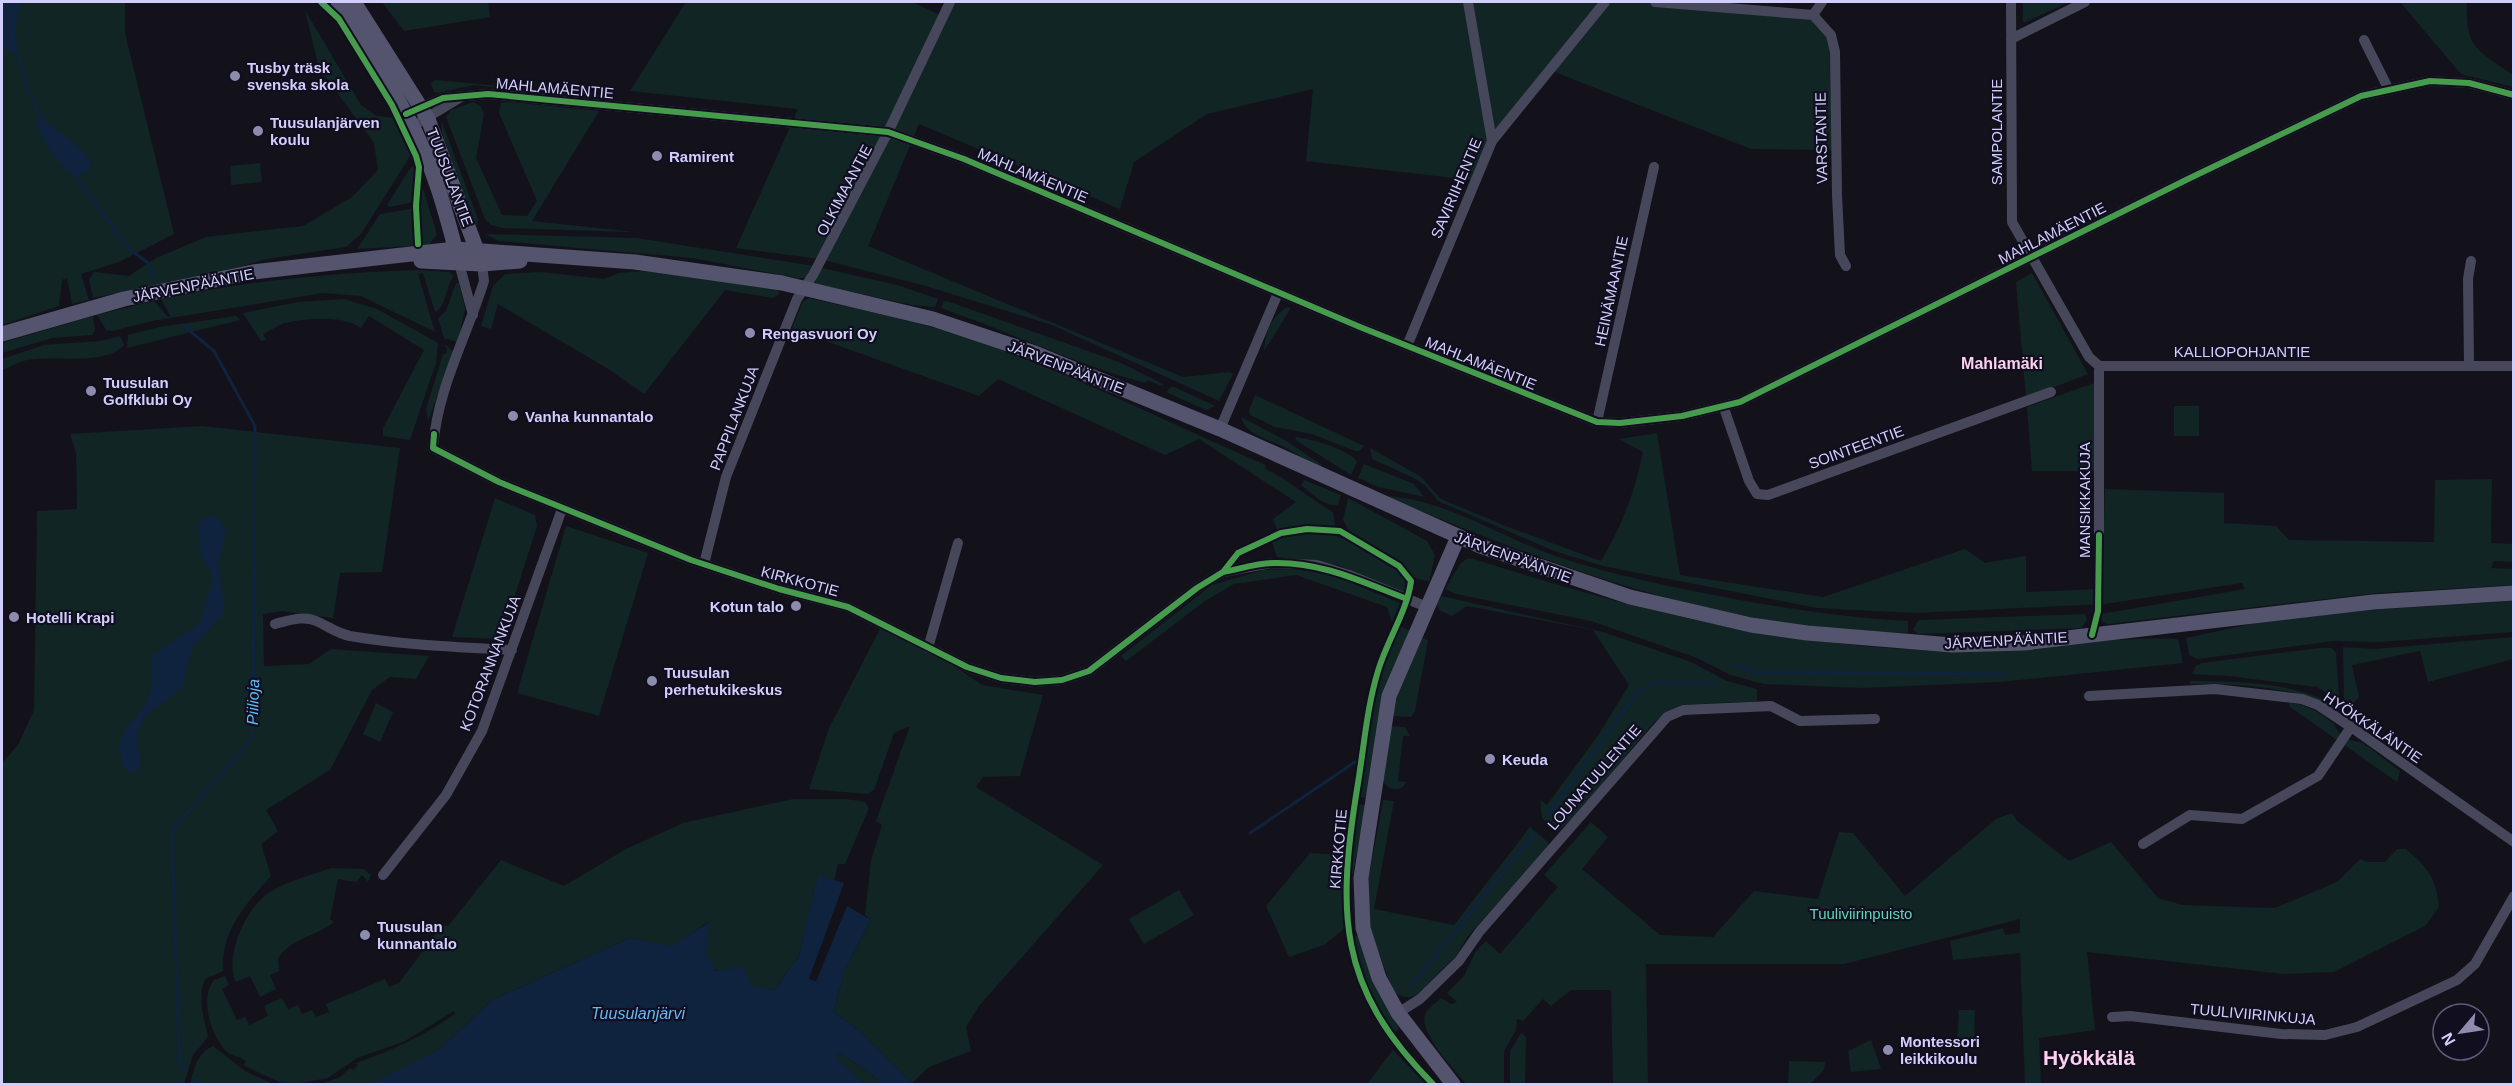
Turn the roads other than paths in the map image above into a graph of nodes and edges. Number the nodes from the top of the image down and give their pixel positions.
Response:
1 (338, 2) edge
2 (354, 2) edge
3 (950, 2) edge
4 (1468, 2) edge
5 (1605, 2) edge
6 (1656, 2) edge
7 (1822, 2) edge
8 (2011, 2) edge
9 (2085, 2) edge
10 (1814, 15) junction
11 (2011, 39) junction
12 (2364, 40) dead end
13 (2388, 88) junction
14 (2514, 95) edge
15 (424, 113) junction
16 (410, 120) junction
17 (888, 132) junction
18 (1492, 141) junction
19 (1654, 167) dead end
20 (457, 256) junction
21 (480, 257) junction
22 (2031, 258) junction
23 (2471, 261) dead end
24 (1846, 266) dead end
25 (803, 288) junction
26 (1278, 293) junction
27 (473, 315) junction
28 (2, 334) edge
29 (1407, 346) junction
30 (2469, 365) junction
31 (2099, 366) junction
32 (2514, 366) edge
33 (2051, 392) dead end
34 (1724, 408) junction
35 (1597, 422) junction
36 (1220, 429) junction
37 (562, 509) junction
38 (2099, 535) dead end
39 (1458, 537) junction
40 (958, 543) dead end
41 (704, 564) junction
42 (2514, 593) edge
43 (1427, 607) junction
44 (275, 624) dead end
45 (928, 648) junction
46 (512, 650) junction
47 (2089, 696) dead end
48 (1875, 719) dead end
49 (2351, 727) junction
50 (2514, 842) edge
51 (2143, 844) dead end
52 (382, 875) dead end
53 (2514, 896) edge
54 (1398, 1012) junction
55 (2112, 1017) dead end
56 (1453, 1084) edge

1 - 16 main road, TUUSULANTIE
2 - 15 main road, TUUSULANTIE
3 - 17 street, OLKIMAANTIE
4 - 18 street
5 - 18 street, SAVIRIIHENTIE
6 - 10 street
7 - 10 street
8 - 11 street, SAMPOLANTIE
9 - 11 street
10 - 24 street, VARSTANTIE
11 - 22 street, SAMPOLANTIE
12 - 13 street
13 - 14 street, MAHLAMÄENTIE
13 - 22 street, MAHLAMÄENTIE
15 - 16 street, MAHLAMÄENTIE
15 - 17 street, MAHLAMÄENTIE
15 - 21 main road, TUUSULANTIE
16 - 20 main road, TUUSULANTIE
17 - 25 street, OLKIMAANTIE
17 - 26 street, MAHLAMÄENTIE
18 - 29 street, SAVIRIIHENTIE
19 - 35 street, HEINÄMAANTIE
20 - 21 main road, JÄRVENPÄÄNTIE
20 - 27 street
20 - 28 main road, JÄRVENPÄÄNTIE
21 - 25 main road, JÄRVENPÄÄNTIE
21 - 27 street, KIRKKOTIE
22 - 31 street
22 - 34 street, MAHLAMÄENTIE
23 - 30 street
25 - 36 main road, JÄRVENPÄÄNTIE
25 - 41 street, PAPPILANKUJA
26 - 29 street, MAHLAMÄENTIE
26 - 36 street
27 - 37 street, KIRKKOTIE
29 - 35 street, MAHLAMÄENTIE
30 - 31 street, KALLIOPOHJANTIE
30 - 32 street, KALLIOPOHJANTIE
31 - 38 street, MANSIKKAKUJA
33 - 34 street, SOINTEENTIE
34 - 35 street, MAHLAMÄENTIE
36 - 39 main road, JÄRVENPÄÄNTIE
37 - 41 street, KIRKKOTIE
37 - 46 street, KOTORANNANKUJA
39 - 42 main road, JÄRVENPÄÄNTIE
39 - 43 main road, KIRKKOTIE
40 - 45 street
41 - 45 street, KIRKKOTIE
43 - 45 street, KIRKKOTIE
43 - 54 main road, KIRKKOTIE
44 - 46 street
46 - 52 street, KOTORANNANKUJA
47 - 49 street, HYÖKKÄLÄNTIE
48 - 54 street, LOUNATUULENTIE
49 - 50 street, HYÖKKÄLÄNTIE
49 - 51 street
53 - 55 street, TUULIVIIRINKUJA
54 - 56 main road, KIRKKOTIE

